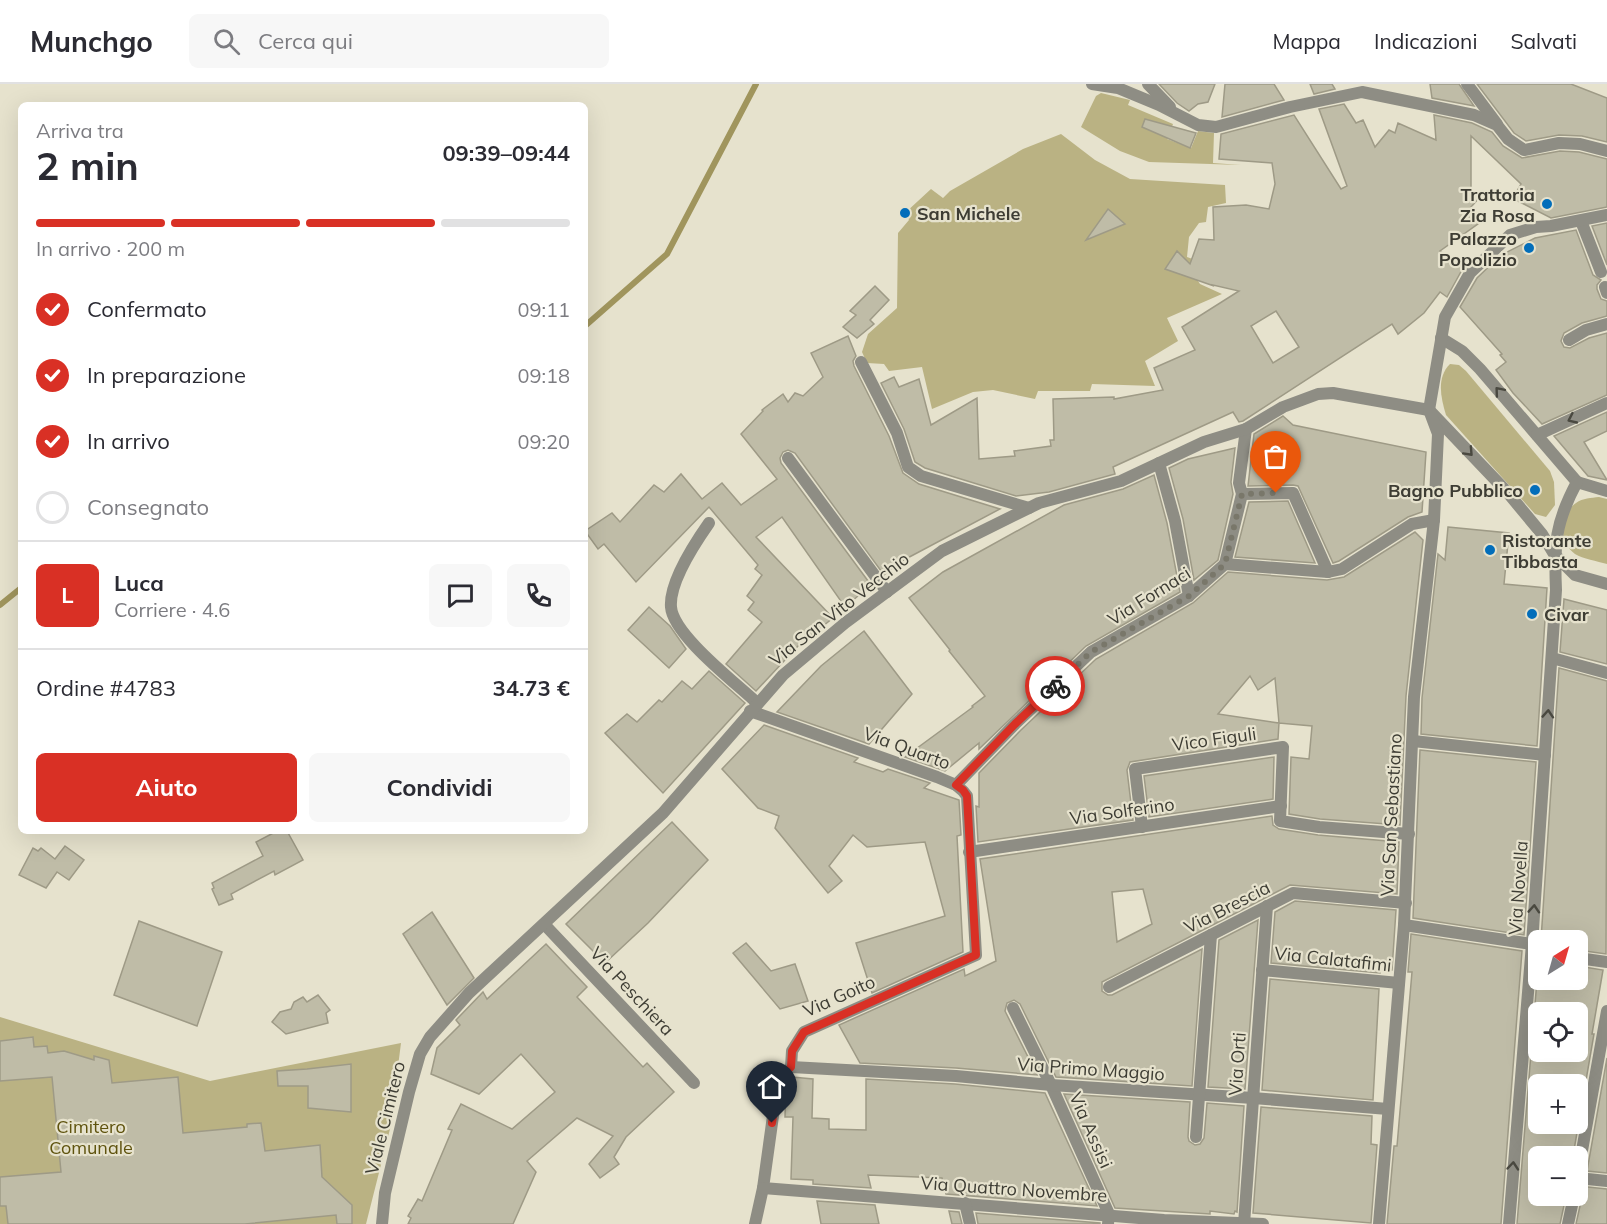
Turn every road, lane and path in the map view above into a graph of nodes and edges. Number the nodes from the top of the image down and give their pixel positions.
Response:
1 (1092, 84) edge
2 (1148, 84) edge
3 (1467, 84) edge
4 (1175, 112) junction
5 (1497, 125) junction
6 (1607, 151) edge
7 (1607, 215) edge
8 (1581, 221) junction
9 (1601, 272) dead end
10 (1607, 324) edge
11 (1441, 338) junction
12 (1569, 340) dead end
13 (861, 362) dead end
14 (1607, 403) edge
15 (1429, 410) junction
16 (1246, 429) junction
17 (1537, 435) junction
18 (788, 458) dead end
19 (1159, 463) junction
20 (1577, 482) junction
21 (1607, 490) edge
22 (1242, 494) junction
23 (1029, 508) junction
24 (1434, 520) junction
25 (709, 523) dead end
26 (1554, 554) junction
27 (1225, 564) junction
28 (1328, 572) junction
29 (1607, 584) edge
30 (887, 592) junction
31 (1189, 596) junction
32 (1552, 658) junction
33 (1607, 673) edge
34 (754, 707) junction
35 (1413, 741) junction
36 (1545, 755) junction
37 (956, 785) junction
38 (1281, 806) junction
39 (1142, 827) junction
40 (1409, 834) junction
41 (969, 852) junction
42 (1406, 903) junction
43 (1267, 906) junction
44 (544, 924) junction
45 (1404, 925) junction
46 (1536, 930) edge
47 (1211, 935) junction
48 (1528, 946) edge
49 (976, 955) joint
50 (1588, 959) edge
51 (1607, 962) edge
52 (1262, 970) junction
53 (1399, 983) junction
54 (1109, 987) dead end
55 (1531, 990) edge
56 (1014, 1008) dead end
57 (1607, 1011) edge
58 (438, 1026) joint
59 (1606, 1033) edge
60 (791, 1067) junction
61 (694, 1083) dead end
62 (1051, 1085) junction
63 (1199, 1095) junction
64 (1253, 1098) junction
65 (1388, 1109) junction
66 (1196, 1137) dead end
67 (1583, 1146) edge
68 (1588, 1179) edge
69 (1607, 1182) edge
70 (763, 1188) junction
71 (965, 1203) junction
72 (1572, 1206) edge
73 (1108, 1219) edge
74 (1244, 1223) edge
75 (382, 1224) edge
76 (755, 1224) edge
77 (970, 1224) edge
78 (1263, 1224) edge
79 (1378, 1224) edge
80 (1509, 1224) edge
81 (1568, 1224) edge

1 - 4 street
2 - 4 street
3 - 5 street
4 - 5 street
5 - 6 street
7 - 8 street
8 - 9 street
8 - 11 street
10 - 12 street
11 - 15 street
17 -> 11 street
13 - 23 street
14 -> 17 street
15 - 16 street, Via San Vito Vecchio
15 - 24 street, Via San Sebastiano
15 -> 26 street
16 - 19 street, Via San Vito Vecchio
16 - 22 street
17 - 20 street
18 - 30 street
19 - 23 street, Via San Vito Vecchio
19 - 31 street
20 - 21 street
20 - 26 street, Via Novella
22 - 27 street
22 - 28 street
23 - 30 street, Via San Vito Vecchio
24 - 28 street
24 - 35 street, Via San Sebastiano
25 - 34 street
26 - 29 street
26 - 32 street, Via Novella
27 - 28 street
27 - 31 street, Via Fornaci
30 - 34 street, Via San Vito Vecchio
31 - 37 street, Via Fornaci
32 - 33 street
36 -> 32 street, Via Novella
34 - 37 street, Via Quarto
34 - 44 street, Via San Vito Vecchio
35 - 36 street
35 - 40 street, Via San Sebastiano
46 -> 36 street, Via Novella
37 - 41 street, Via Quarto
38 - 39 street, Via Solferino
38 - 39 street, Vico Figuli
38 - 40 street, Vico Figuli
39 - 41 street, Via Solferino
40 - 42 street, Via San Sebastiano
41 - 49 street, Via Quarto
42 - 43 street, Via Brescia
42 - 45 street, Via San Sebastiano
43 - 47 street, Via Brescia
43 - 52 street, Via Orti
44 - 58 street, Via San Vito Vecchio
44 - 61 street, Via Peschiera
45 - 48 street
45 - 53 street, Via San Sebastiano
47 - 54 street, Via Brescia
47 - 63 street
49 - 60 street, Via Goito
50 - 51 street
52 - 53 street, Via Calatafimi
52 - 64 street, Via Orti
53 - 65 street, Via San Sebastiano
80 -> 55 street, Via Novella
56 - 62 street, Via Assisi
57 - 59 street
58 - 75 street, Viale Cimitero
59 - 67 street
60 - 62 street, Via Primo Maggio
60 - 70 street, Via Goito
62 - 63 street, Via Primo Maggio
62 - 73 street, Via Assisi
63 - 64 street, Via Primo Maggio
63 - 66 street
64 - 65 street, Via Primo Maggio
64 - 74 street, Via Orti
65 - 79 street, Via San Sebastiano
68 - 69 street
70 - 71 street, Via Quattro Novembre
70 - 76 street, Via Goito
71 - 73 street, Via Quattro Novembre
71 - 77 street
72 - 81 street
73 - 74 street, Via Quattro Novembre
74 - 78 street, Via Quattro Novembre

